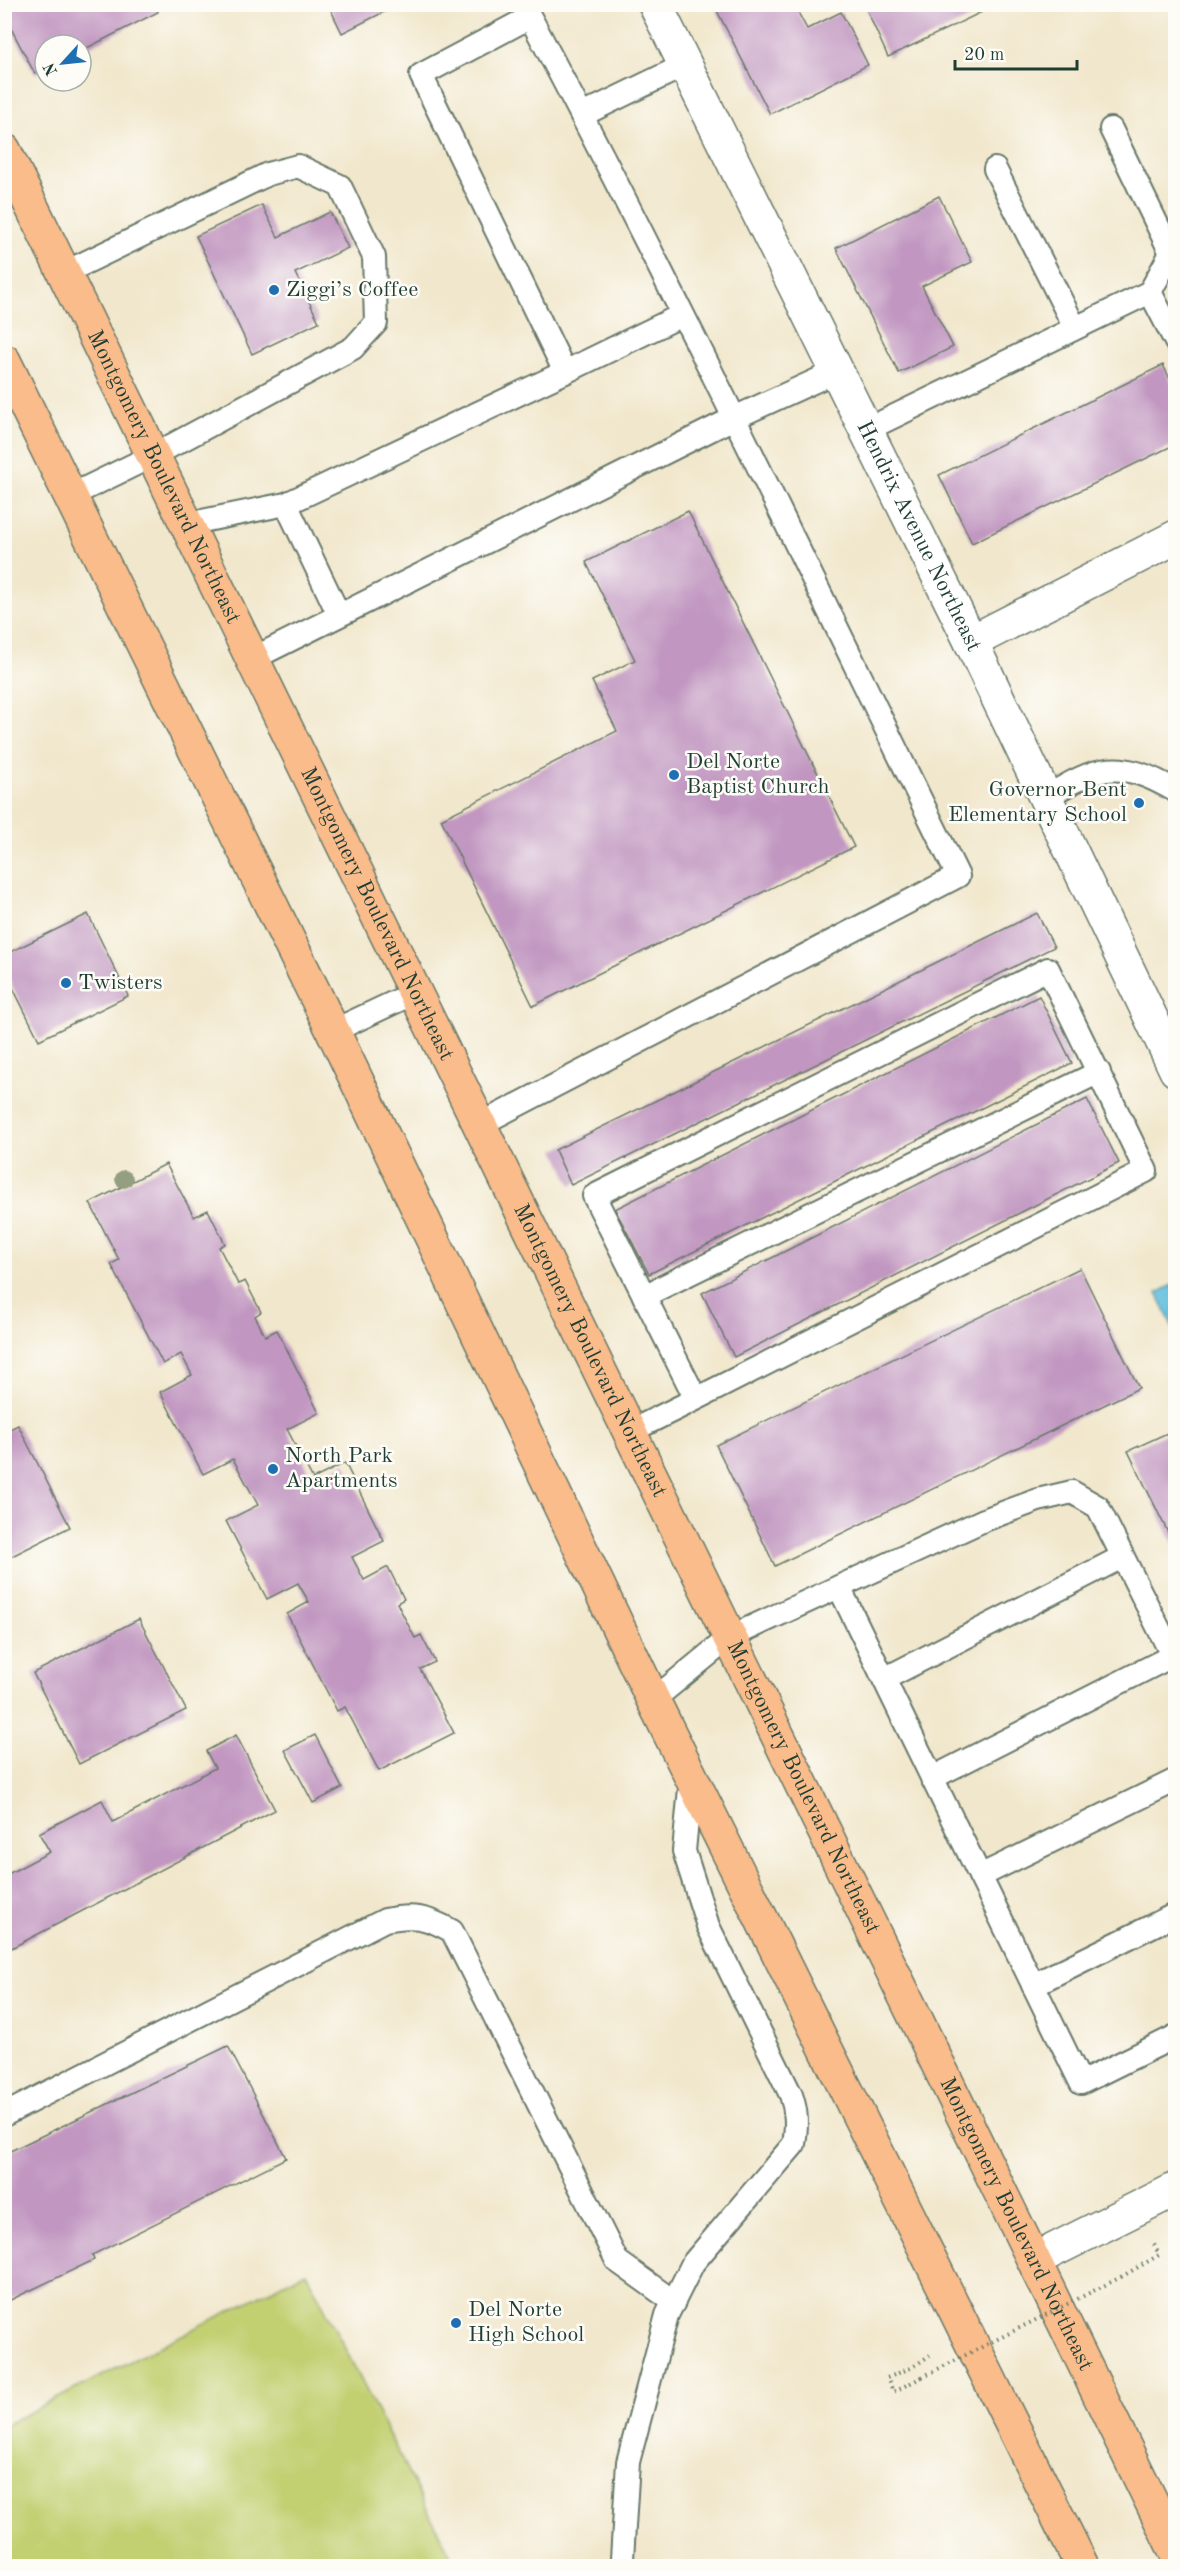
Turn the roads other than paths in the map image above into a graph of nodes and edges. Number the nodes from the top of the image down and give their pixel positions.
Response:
1 (655, 4) edge
2 (685, 65) junction
3 (582, 115) junction
4 (1111, 129) dead end
5 (4, 150) edge
6 (995, 169) dead end
7 (64, 273) junction
8 (1150, 292) junction
9 (682, 315) junction
10 (1075, 328) junction
11 (1176, 342) edge
12 (4, 361) edge
13 (837, 371) junction
14 (565, 372) junction
15 (734, 418) junction
16 (866, 430) junction
17 (154, 455) junction
18 (72, 495) junction
19 (286, 504) junction
20 (187, 524) junction
21 (1176, 537) edge
22 (339, 615) junction
23 (971, 642) junction
24 (252, 658) junction
25 (1176, 791) edge
26 (1045, 798) junction
27 (414, 993) junction
28 (333, 1031) junction
29 (1176, 1070) edge
30 (1099, 1072) junction
31 (479, 1125) junction
32 (644, 1296) junction
33 (696, 1399) junction
34 (629, 1432) junction
35 (1122, 1557) junction
36 (839, 1587) junction
37 (730, 1637) junction
38 (1174, 1659) edge
39 (884, 1679) junction
40 (653, 1700) junction
41 (691, 1776) junction
42 (933, 1778) junction
43 (1176, 1780) edge
44 (980, 1876) junction
45 (1176, 1914) edge
46 (1033, 1985) junction
47 (1176, 2036) edge
48 (4, 2115) edge
49 (1176, 2189) edge
50 (1034, 2260) junction
51 (674, 2302) junction
52 (1176, 2552) edge
53 (624, 2566) edge
54 (1082, 2566) edge

1 - 2 street, Hendrix Avenue Northeast
2 - 3 lane
2 - 13 street, Hendrix Avenue Northeast
3 - 9 lane
3 - 14 lane
4 - 8 lane
5 - 7 main road, Montgomery Boulevard Northeast
6 - 10 lane
7 - 17 main road, Montgomery Boulevard Northeast
7 - 17 lane
8 - 10 lane
8 - 11 lane
9 - 14 lane
9 - 15 lane
10 - 16 lane
12 - 18 main road
13 - 15 lane
13 - 16 street, Hendrix Avenue Northeast
14 - 19 lane
15 - 22 lane
15 - 31 lane
16 - 23 street, Hendrix Avenue Northeast
17 - 18 lane
17 - 20 main road, Montgomery Boulevard Northeast
18 - 28 main road
19 - 20 lane
19 - 22 lane
20 - 24 main road, Montgomery Boulevard Northeast
21 - 23 street
22 - 24 lane
23 - 26 street, Hendrix Avenue Northeast
24 - 27 main road, Montgomery Boulevard Northeast
25 - 26 lane
26 - 29 street, Hendrix Avenue Northeast
27 - 28 lane
27 - 31 main road, Montgomery Boulevard Northeast
28 - 40 main road
30 - 32 lane
30 - 32 lane
30 - 33 lane
31 - 34 main road, Montgomery Boulevard Northeast
32 - 33 lane
33 - 34 lane
34 - 37 main road, Montgomery Boulevard Northeast
35 - 36 lane
35 - 38 lane
35 - 39 lane
36 - 37 lane
36 - 39 lane
37 - 40 lane
37 - 50 main road, Montgomery Boulevard Northeast
38 - 42 lane
39 - 42 lane
40 - 41 main road
41 - 51 lane
41 - 54 main road
42 - 44 lane
43 - 44 lane
44 - 46 lane
45 - 46 lane
46 - 47 lane
48 - 51 lane
49 - 50 street
50 - 52 main road, Montgomery Boulevard Northeast
51 - 53 lane

